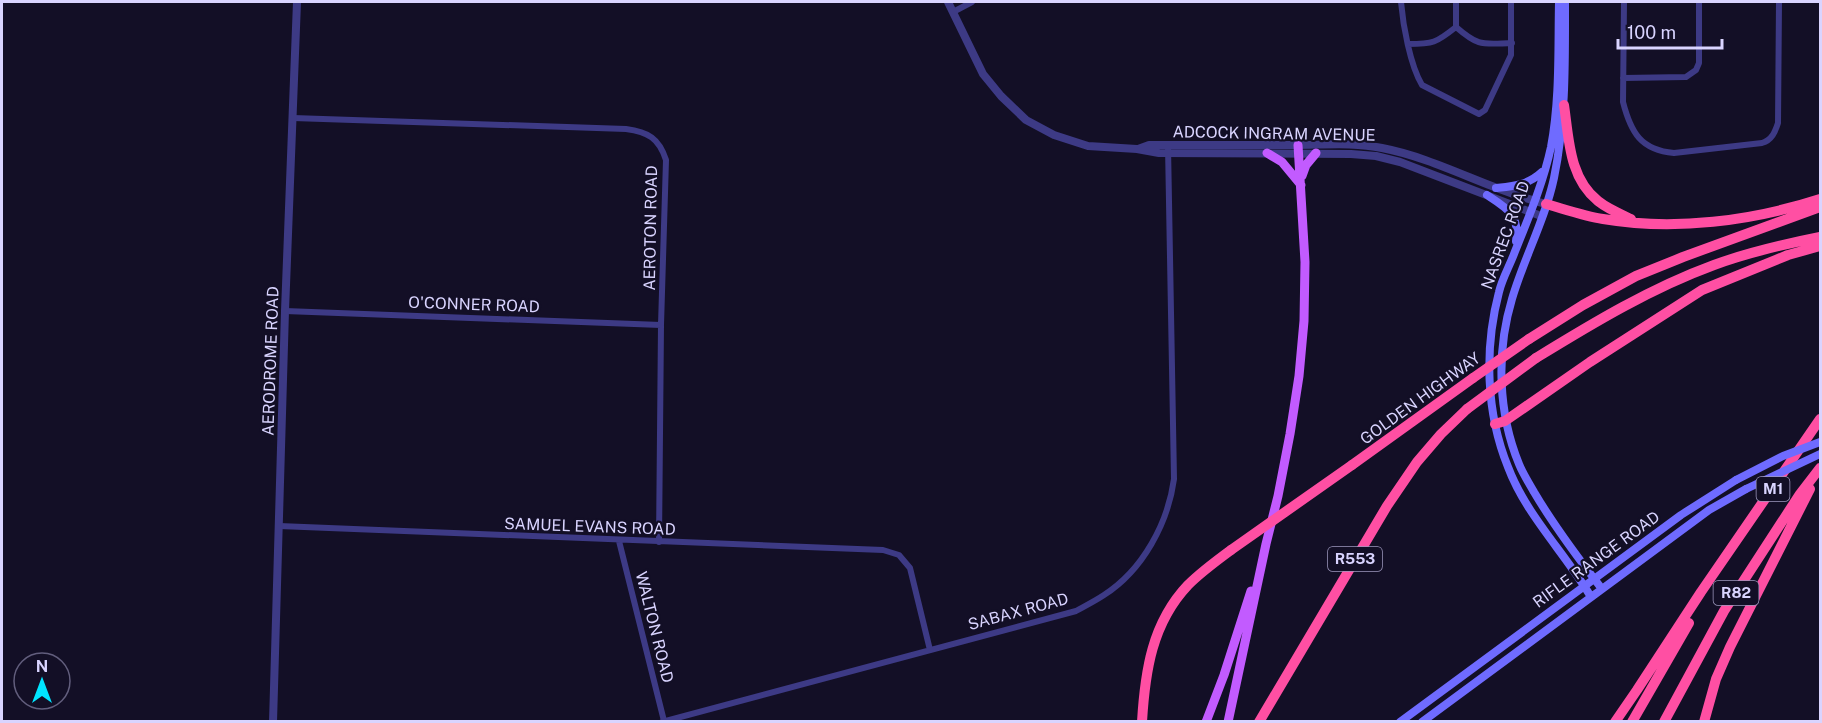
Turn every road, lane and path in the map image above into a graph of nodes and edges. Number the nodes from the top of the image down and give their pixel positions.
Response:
1 (297, 2) edge
2 (948, 2) edge
3 (972, 2) edge
4 (1401, 2) edge
5 (1456, 2) edge
6 (1511, 2) edge
7 (1559, 2) edge
8 (1565, 2) edge
9 (1624, 2) edge
10 (1699, 2) edge
11 (1779, 2) edge
12 (953, 12) junction
13 (1456, 27) junction
14 (1512, 43) junction
15 (1408, 44) junction
16 (1623, 78) junction
17 (1564, 105) junction
18 (292, 118) junction
19 (1298, 149) junction
20 (1168, 150) junction
21 (1267, 153) junction
22 (1316, 153) junction
23 (1545, 169) junction
24 (1301, 184) junction
25 (1496, 188) junction
26 (1487, 195) junction
27 (1821, 199) edge
28 (1540, 202) junction
29 (1821, 207) edge
30 (1530, 212) junction
31 (1541, 216) junction
32 (1638, 223) junction
33 (1821, 237) edge
34 (1821, 246) edge
35 (1514, 254) junction
36 (285, 311) junction
37 (661, 325) junction
38 (1821, 420) edge
39 (1500, 423) junction
40 (1821, 442) edge
41 (1821, 454) edge
42 (1819, 470) edge
43 (279, 526) junction
44 (619, 541) junction
45 (659, 542) junction
46 (1266, 544) junction
47 (1578, 556) junction
48 (1726, 558) junction
49 (1571, 567) junction
50 (1608, 569) junction
51 (1594, 579) junction
52 (1584, 586) junction
53 (1602, 589) junction
54 (1591, 597) junction
55 (1567, 598) junction
56 (930, 650) junction
57 (663, 721) edge
58 (273, 722) edge
59 (1142, 722) edge
60 (1206, 722) edge
61 (1228, 722) edge
62 (1259, 722) edge
63 (1400, 722) edge
64 (1422, 722) edge
65 (1614, 722) edge
66 (1632, 722) edge
67 (1664, 722) edge
68 (1704, 722) edge

1 - 18 street, AERODROME ROAD
2 - 12 street, ADCOCK INGRAM AVENUE
3 - 12 street
4 - 15 street
5 - 13 street
6 - 14 street
7 - 23 main road, NASREC ROAD
8 - 17 main road, NASREC ROAD
9 - 16 street
10 - 16 street
11 - 16 street
12 - 20 street, ADCOCK INGRAM AVENUE
13 - 14 street
13 - 15 street
14 - 15 street
17 - 28 main road, NASREC ROAD
17 - 32 highway
18 - 36 street, AERODROME ROAD
18 - 37 street, AEROTON ROAD
19 - 20 street, ADCOCK INGRAM AVENUE
19 - 21 street, ADCOCK INGRAM AVENUE
19 - 22 street, ADCOCK INGRAM AVENUE
19 - 24 main road
19 - 25 street, ADCOCK INGRAM AVENUE
20 - 21 street, ADCOCK INGRAM AVENUE
20 - 56 street, SABAX ROAD
21 - 24 main road
22 - 24 main road
22 - 26 street, ADCOCK INGRAM AVENUE
23 - 25 main road
23 - 28 main road, NASREC ROAD
24 - 46 main road
25 - 28 street, ADCOCK INGRAM AVENUE
26 - 30 street, ADCOCK INGRAM AVENUE
26 - 35 main road
27 - 32 highway
28 - 30 main road, NASREC ROAD
28 - 31 main road, NASREC ROAD
28 - 32 highway
29 - 59 highway, GOLDEN HIGHWAY, bridge
30 - 31 street, ADCOCK INGRAM AVENUE
30 - 35 main road, NASREC ROAD
31 - 39 main road, NASREC ROAD
33 - 62 highway, R553, bridge
34 - 39 highway
35 - 39 main road, NASREC ROAD
36 - 37 street, O'CONNER ROAD
36 - 43 street, AERODROME ROAD
37 - 45 street, AEROTON ROAD
38 - 48 highway, M1
39 - 47 main road, NASREC ROAD
39 - 49 main road, NASREC ROAD
40 - 50 main road, RIFLE RANGE ROAD, bridge
41 - 53 main road, RIFLE RANGE ROAD, bridge
42 - 67 highway, R82
42 - 68 highway
43 - 44 street, SAMUEL EVANS ROAD
43 - 58 street, AERODROME ROAD
44 - 45 street, SAMUEL EVANS ROAD
44 - 57 street, WALTON ROAD
45 - 56 street, SAMUEL EVANS ROAD
46 - 60 main road
46 - 61 main road
47 - 50 main road
47 - 51 main road, NASREC ROAD
48 - 65 highway
48 - 66 highway, R82
49 - 52 main road, NASREC ROAD
49 - 55 main road
50 - 51 main road, RIFLE RANGE ROAD
51 - 52 main road, RIFLE RANGE ROAD
51 - 53 main road, NASREC ROAD
52 - 54 main road, NASREC ROAD
52 - 55 main road, RIFLE RANGE ROAD
53 - 54 main road, RIFLE RANGE ROAD
54 - 64 main road, RIFLE RANGE ROAD
55 - 63 main road, RIFLE RANGE ROAD
56 - 57 street, SABAX ROAD

